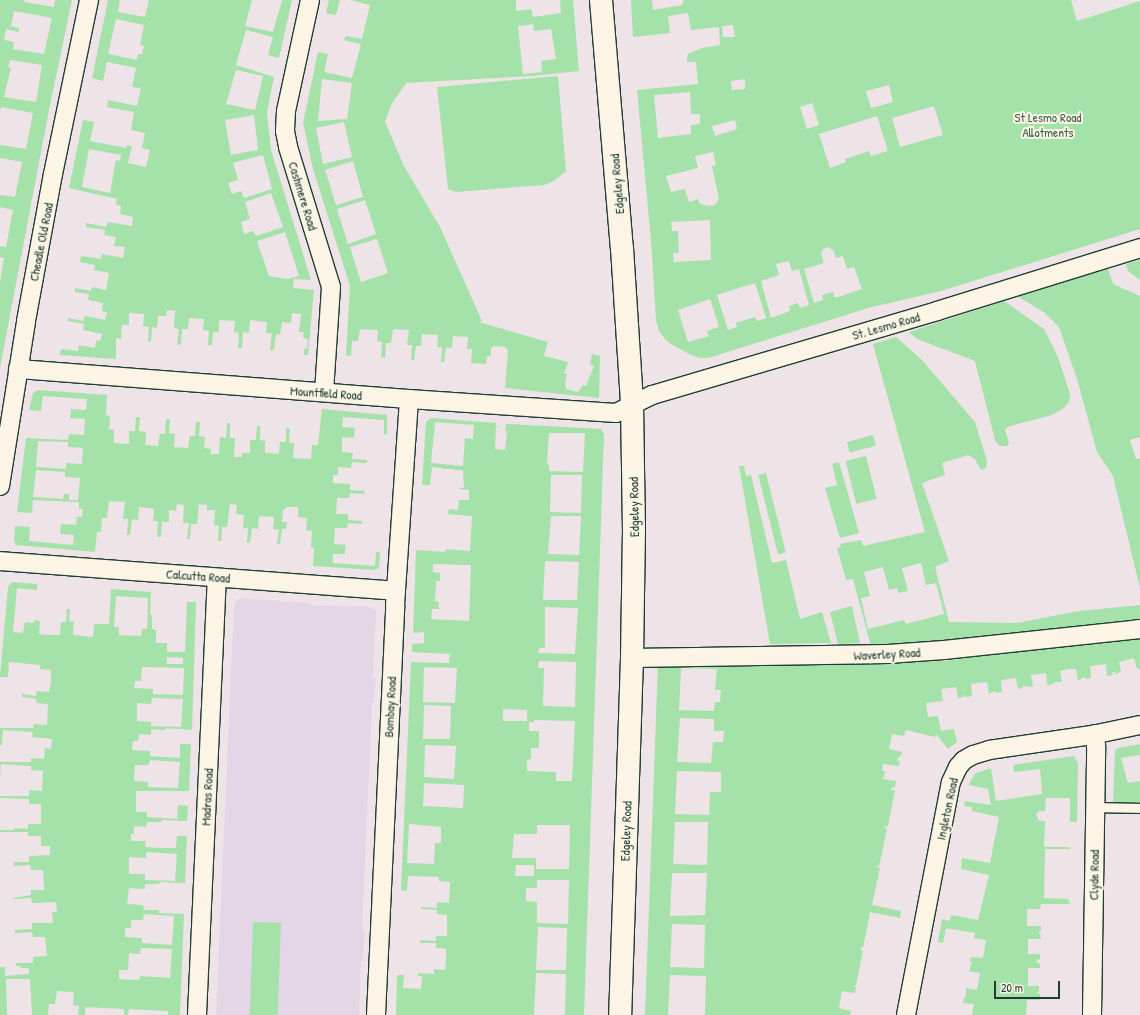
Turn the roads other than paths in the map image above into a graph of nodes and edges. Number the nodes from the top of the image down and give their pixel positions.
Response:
1 (89, 0) edge
2 (310, 0) edge
3 (601, 0) edge
4 (1140, 248) edge
5 (18, 369) junction
6 (324, 392) junction
7 (409, 399) junction
8 (632, 404) junction
9 (0, 486) edge
10 (0, 561) edge
11 (217, 578) junction
12 (396, 591) junction
13 (1140, 628) edge
14 (632, 658) junction
15 (1140, 725) edge
16 (1094, 734) junction
17 (1094, 807) junction
18 (1140, 808) edge
19 (197, 1015) edge
20 (376, 1015) edge
21 (620, 1015) edge
22 (906, 1015) edge
23 (1092, 1015) edge

1 - 5 street, Cheadle Old Road
2 - 6 street, Cashmere Road
3 - 8 main road, Edgeley Road
4 - 8 street, St. Lesmo Road
5 - 6 street, Mountfield Road
5 - 9 street, Cheadle Old Road
6 - 7 street, Mountfield Road
7 - 8 street, Mountfield Road
7 - 12 street, Bombay Road
8 - 14 main road, Edgeley Road
10 - 11 street, Calcutta Road
11 - 12 street, Calcutta Road
11 - 19 street, Madras Road
12 - 20 street, Bombay Road
13 - 14 street, Waverley Road
14 - 21 main road, Edgeley Road
15 - 16 street, Ingleton Road
16 - 17 street, Clyde Road
16 - 22 street, Ingleton Road
17 - 18 lane
17 - 23 street, Clyde Road

